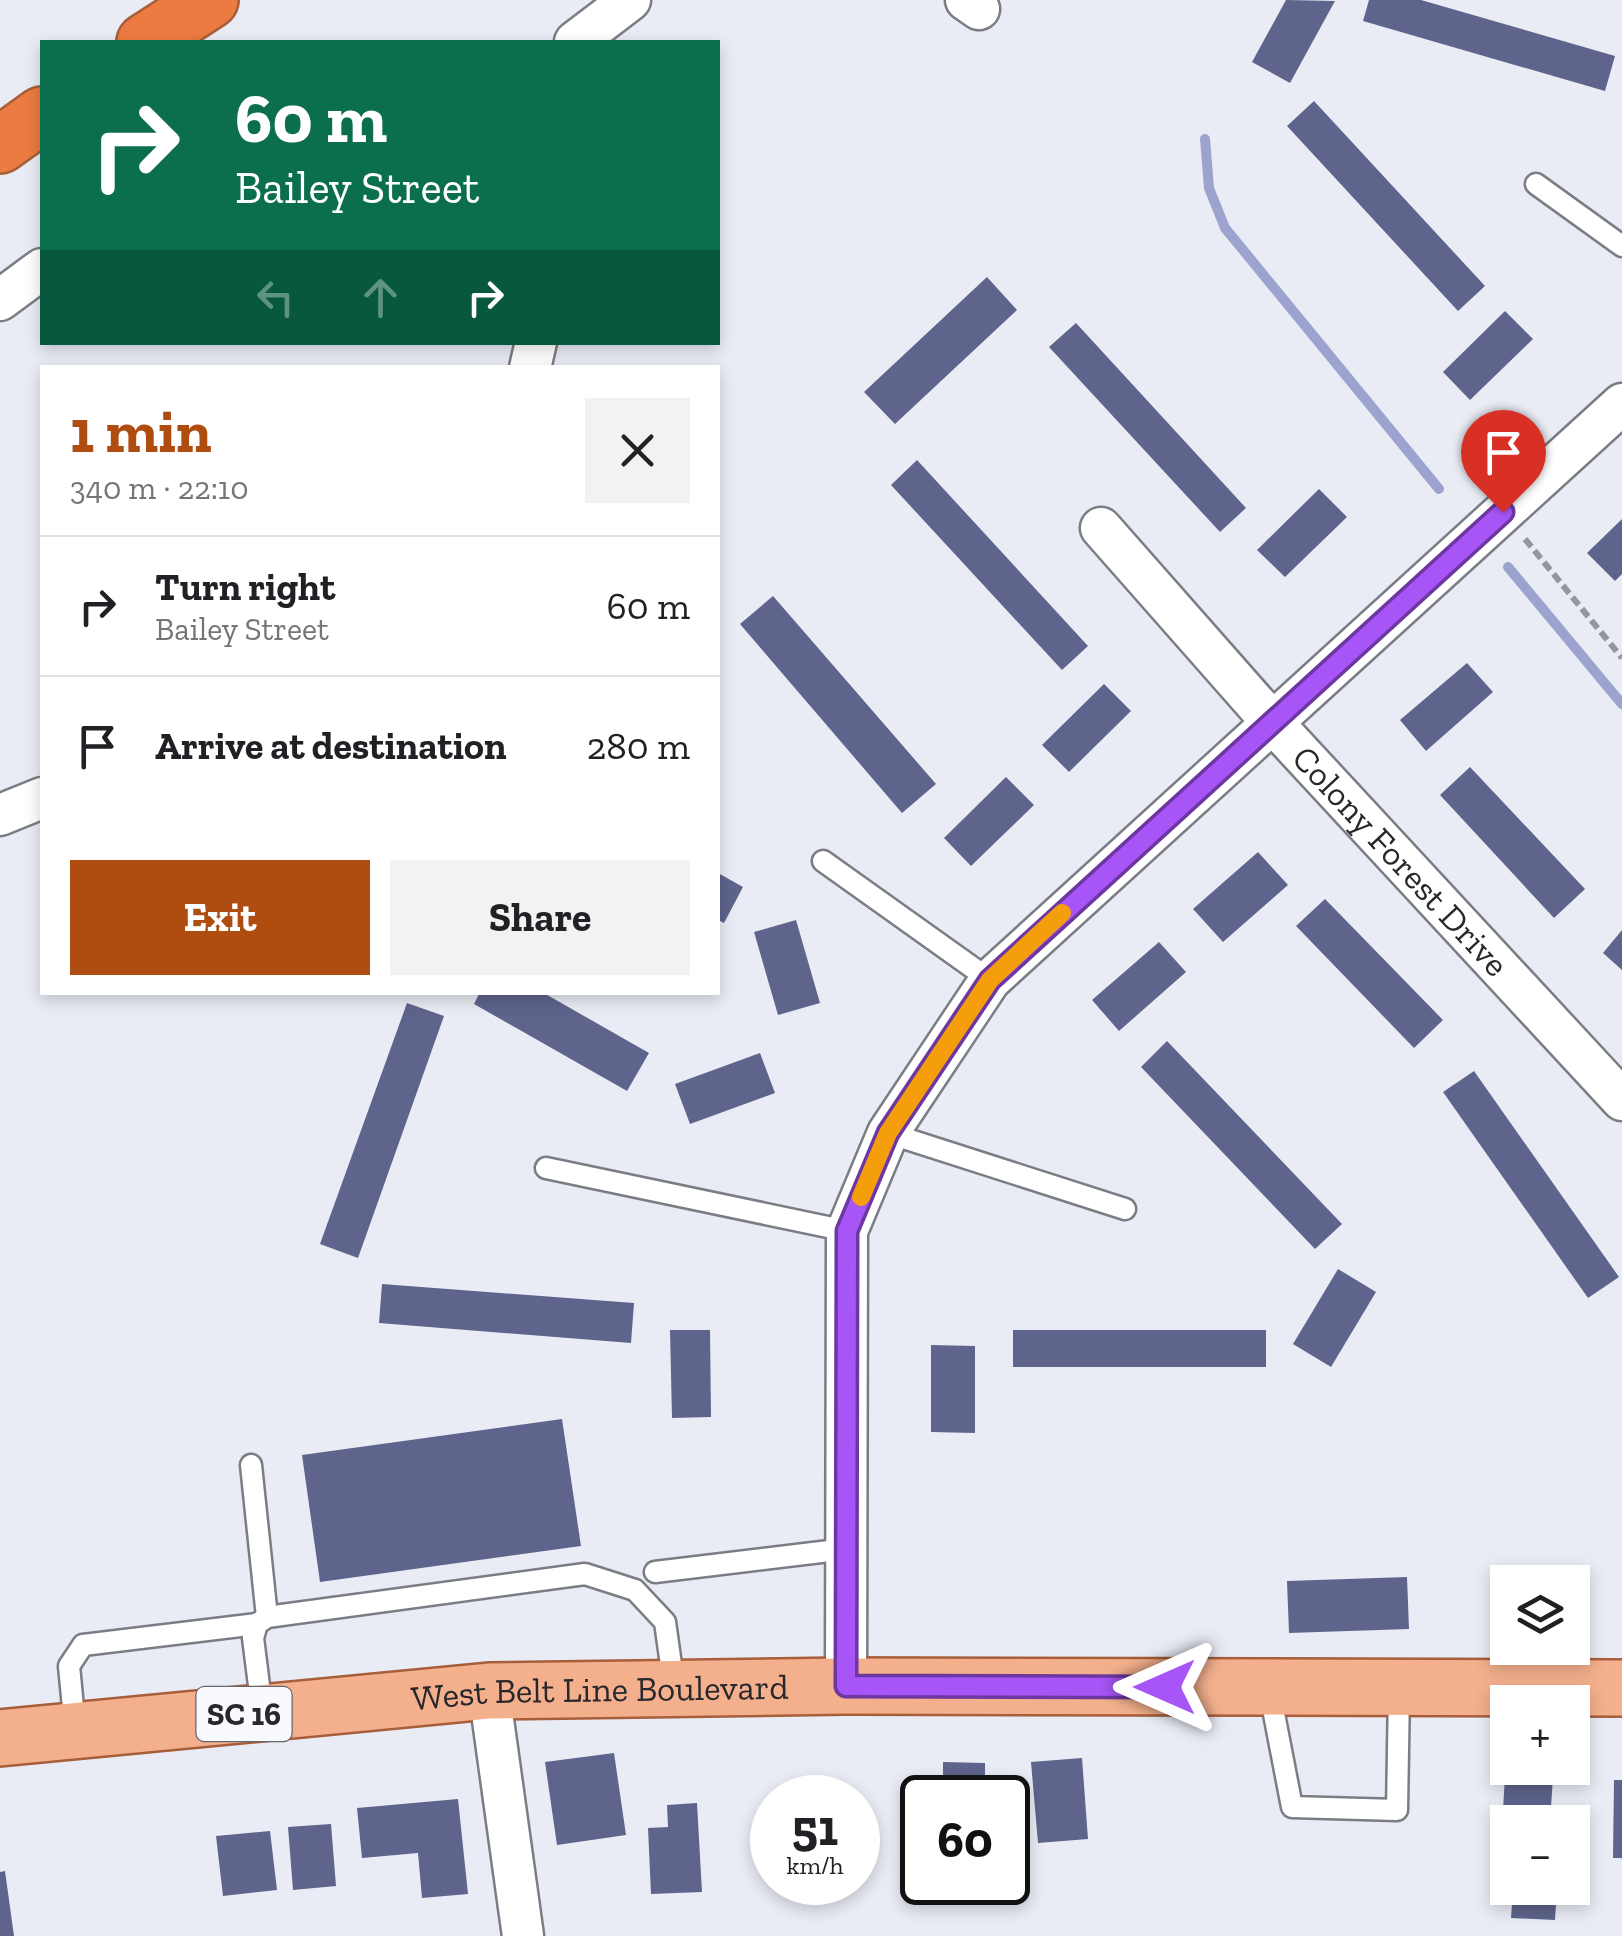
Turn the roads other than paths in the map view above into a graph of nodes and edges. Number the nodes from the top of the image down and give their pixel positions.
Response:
1 (210, 0) edge
2 (630, 0) edge
3 (148, 40) edge
4 (578, 40) edge
5 (40, 115) edge
6 (0, 145) edge
7 (1536, 184) dead end
8 (1622, 246) edge
9 (40, 270) edge
10 (0, 300) edge
11 (1622, 404) edge
12 (1101, 528) dead end
13 (1271, 721) junction
14 (40, 799) edge
15 (0, 815) edge
16 (823, 862) dead end
17 (990, 980) junction
18 (1622, 1100) edge
19 (888, 1133) junction
20 (546, 1168) dead end
21 (1125, 1208) dead end
22 (847, 1231) junction
23 (251, 1465) dead end
24 (846, 1549) junction
25 (654, 1572) dead end
26 (262, 1621) junction
27 (846, 1686) junction
28 (674, 1688) junction
29 (1270, 1688) junction
30 (1398, 1688) junction
31 (1622, 1688) edge
32 (488, 1691) junction
33 (262, 1712) junction
34 (75, 1730) junction
35 (0, 1738) edge
36 (524, 1936) edge

1 - 3 highway
2 - 4 street
5 - 6 highway
7 - 8 lane
9 - 10 street
11 - 13 street
12 - 13 street, Colony Forest Drive
13 - 17 street
13 - 18 street, Colony Forest Drive
14 - 15 street
16 - 17 lane
17 - 19 street
19 - 21 lane
19 - 22 street
20 - 22 lane
22 - 24 street
23 - 26 lane
24 - 25 lane
24 - 27 street
26 - 28 lane
26 - 33 lane
26 - 34 lane
27 - 28 main road, West Belt Line Boulevard / SC 16
27 - 29 main road, West Belt Line Boulevard / SC 16
28 - 32 main road, West Belt Line Boulevard / SC 16
29 - 30 main road, West Belt Line Boulevard / SC 16
29 - 30 lane
30 - 31 main road, West Belt Line Boulevard / SC 16
32 - 33 main road, West Belt Line Boulevard / SC 16
32 - 36 street
33 - 34 main road, West Belt Line Boulevard / SC 16
34 - 35 main road, West Belt Line Boulevard / SC 16

